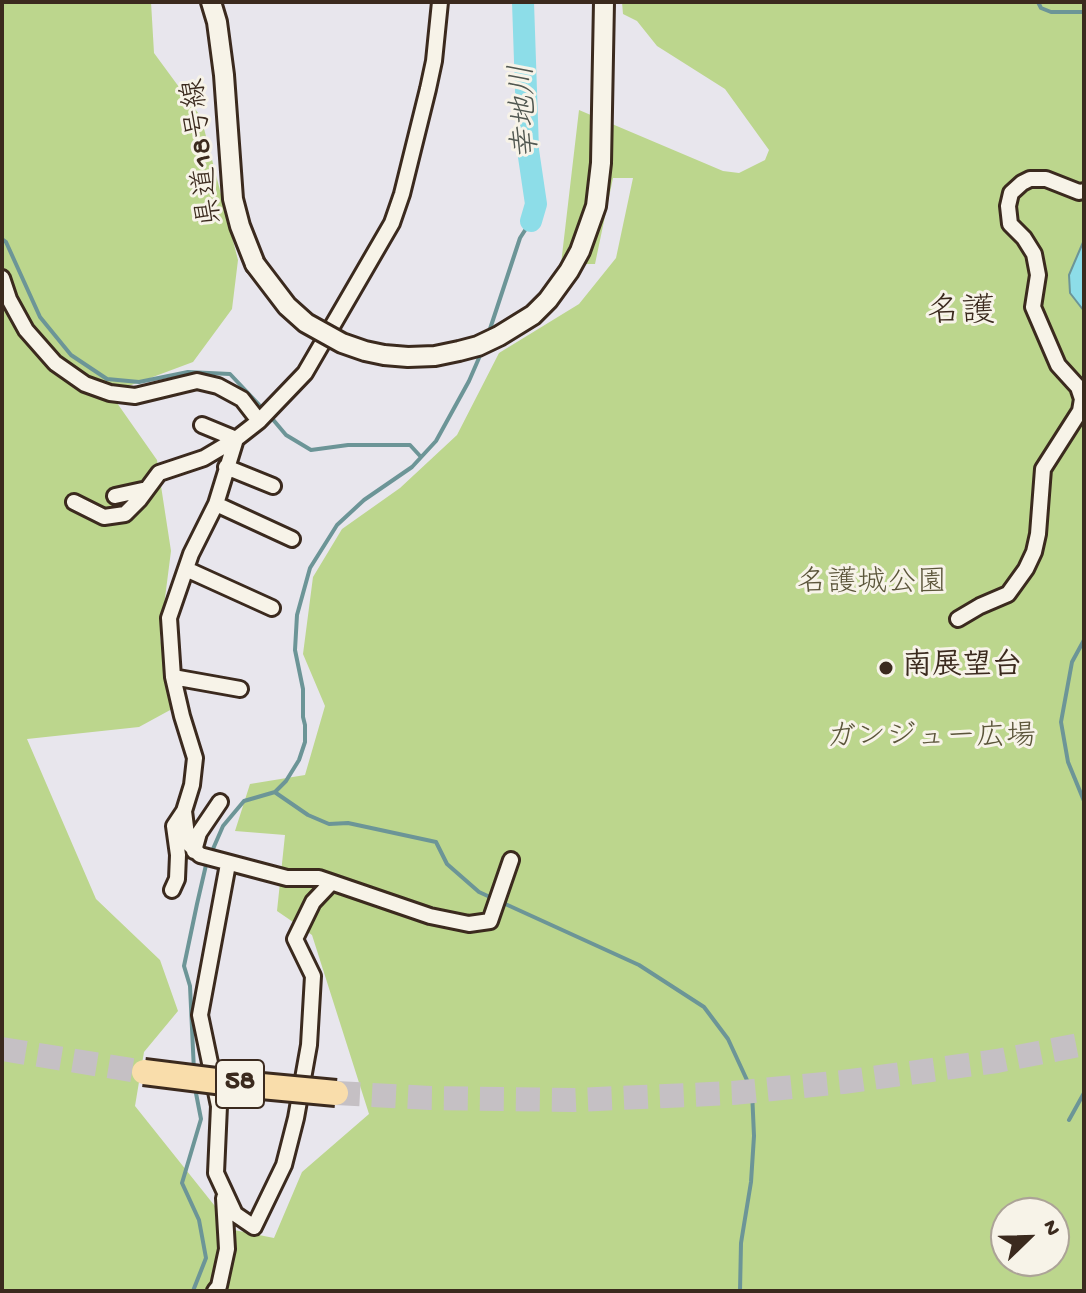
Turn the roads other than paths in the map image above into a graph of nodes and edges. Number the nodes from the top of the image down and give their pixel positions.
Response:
1 (211, 2) edge
2 (440, 2) edge
3 (604, 2) edge
4 (1084, 191) edge
5 (2, 278) edge
6 (260, 420) junction
7 (202, 425) dead end
8 (236, 439) junction
9 (226, 467) junction
10 (273, 486) dead end
11 (147, 489) junction
12 (115, 496) dead end
13 (74, 502) dead end
14 (216, 504) junction
15 (292, 539) dead end
16 (186, 569) junction
17 (272, 608) dead end
18 (958, 619) dead end
19 (173, 677) junction
20 (240, 689) dead end
21 (220, 802) dead end
22 (184, 811) junction
23 (197, 853) junction
24 (511, 860) dead end
25 (224, 863) junction
26 (331, 883) junction
27 (172, 890) dead end
28 (144, 1072) tunnel mouth
29 (336, 1093) tunnel mouth
30 (224, 1190) junction
31 (215, 1291) edge

1 - 3 main road, 県道18号線, bridge
2 - 6 street
4 - 18 street
5 - 6 street
6 - 8 street
7 - 8 street
8 - 9 street
8 - 11 street
9 - 10 street
9 - 14 street
11 - 12 street
11 - 13 street
14 - 15 street
14 - 16 street
16 - 17 street
16 - 19 street
19 - 20 street
19 - 22 street
21 - 23 street
22 - 23 street
22 - 27 street
23 - 25 street
24 - 26 street
25 - 26 street
25 - 30 street
26 - 30 street
28 - 29 highway, 58, bridge
30 - 31 street

